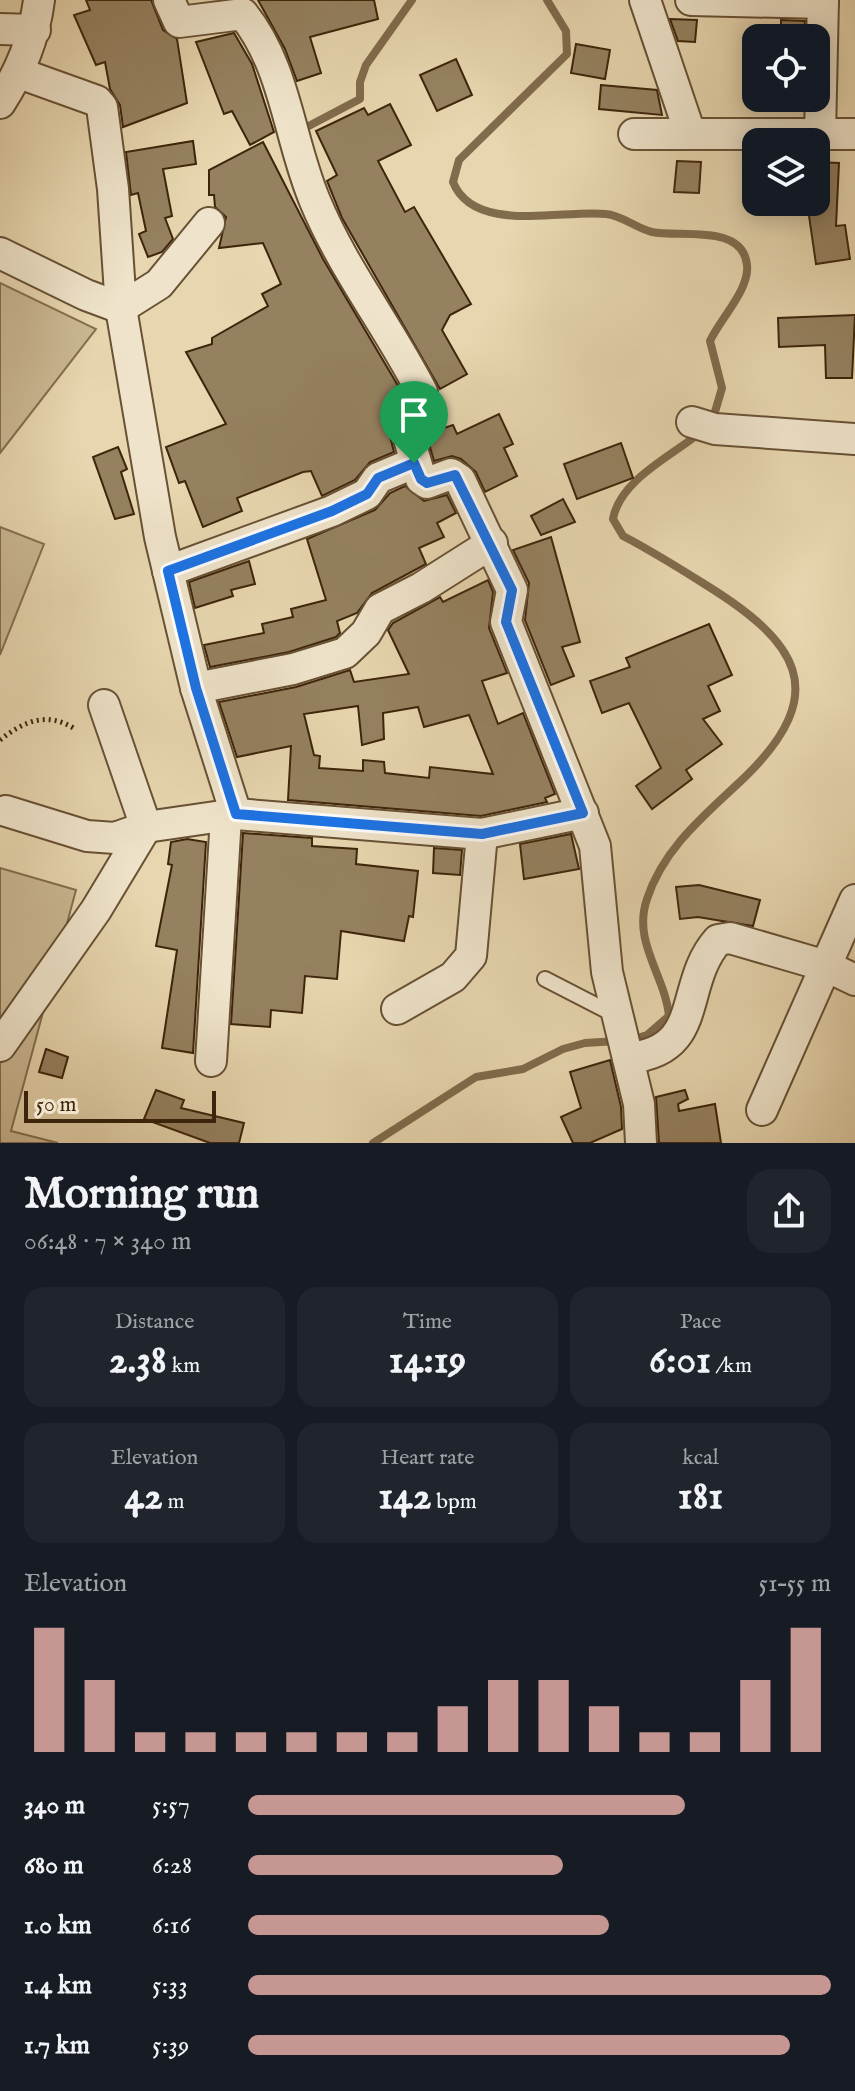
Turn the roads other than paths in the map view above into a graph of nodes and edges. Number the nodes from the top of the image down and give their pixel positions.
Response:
1 (169, 0) edge
2 (645, 0) edge
3 (691, 0) edge
4 (823, 2) edge
5 (37, 15) edge
6 (0, 29) edge
7 (19, 73) junction
8 (0, 103) edge
9 (820, 128) edge
10 (690, 133) junction
11 (742, 133) edge
12 (634, 134) dead end
13 (830, 134) edge
14 (855, 134) edge
15 (209, 223) dead end
16 (0, 253) edge
17 (121, 308) junction
18 (702, 426) dead end
19 (855, 439) edge
20 (414, 463) junction
21 (492, 543) junction
22 (168, 571) junction
23 (196, 688) junction
24 (104, 705) dead end
25 (6, 811) dead end
26 (583, 813) junction
27 (231, 815) junction
28 (146, 827) junction
29 (482, 834) junction
30 (855, 900) edge
31 (826, 966) junction
32 (545, 979) dead end
33 (855, 980) edge
34 (397, 1009) dead end
35 (619, 1017) junction
36 (0, 1046) edge
37 (628, 1058) junction
38 (211, 1061) dead end
39 (762, 1110) dead end
40 (641, 1143) edge

1 - 20 street
2 - 10 street
3 - 4 street
4 - 9 street
5 - 6 street
5 - 7 street
7 - 8 street
7 - 17 street
10 - 11 street
10 - 12 street
13 - 14 street
15 - 17 street
16 - 17 street
17 - 22 street
18 - 19 street
20 - 21 street
20 - 22 street
21 - 23 street
21 - 26 street
22 - 23 street
23 - 27 street
24 - 28 street
25 - 28 street
26 - 29 street
26 - 35 street
27 - 28 street
27 - 29 street
27 - 38 street
28 - 36 street
29 - 34 street
30 - 31 street
31 - 33 street
31 - 37 street
31 - 39 street
32 - 35 lane
35 - 37 street
37 - 40 street

